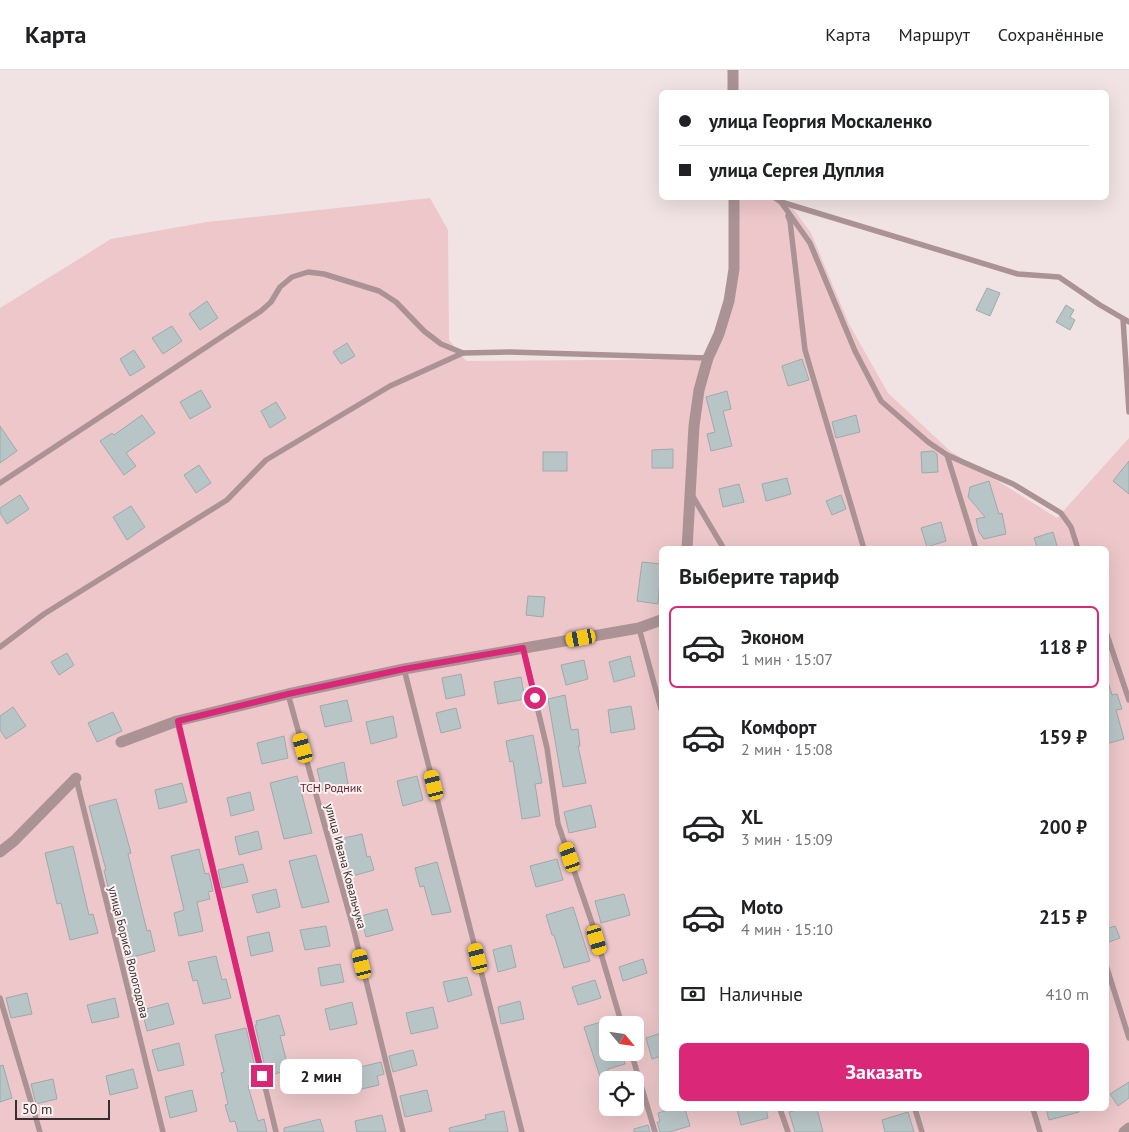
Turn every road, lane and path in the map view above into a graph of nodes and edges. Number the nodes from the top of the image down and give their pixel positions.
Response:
1 (733, 70) edge
2 (733, 90) edge
3 (734, 200) edge
4 (778, 200) edge
5 (782, 202) junction
6 (1126, 320) edge
7 (463, 353) junction
8 (708, 358) junction
9 (1129, 412) edge
10 (947, 455) junction
11 (0, 483) edge
12 (691, 493) junction
13 (687, 546) edge
14 (722, 546) edge
15 (863, 546) edge
16 (975, 546) edge
17 (1077, 546) edge
18 (659, 621) edge
19 (639, 628) junction
20 (1109, 641) edge
21 (0, 647) edge
22 (523, 648) junction
23 (404, 669) junction
24 (288, 694) junction
25 (1129, 700) edge
26 (659, 702) edge
27 (178, 721) junction
28 (121, 742) dead end
29 (76, 778) joint
30 (0, 852) edge
31 (1109, 975) edge
32 (0, 998) edge
33 (619, 1016) edge
34 (1129, 1038) edge
35 (633, 1061) edge
36 (781, 1111) edge
37 (916, 1111) edge
38 (1034, 1111) edge
39 (1129, 1128) edge
40 (40, 1132) edge
41 (163, 1132) edge
42 (276, 1132) edge
43 (403, 1132) edge
44 (522, 1132) edge
45 (655, 1132) edge
46 (788, 1132) edge
47 (922, 1132) edge
48 (1040, 1132) edge
49 (1124, 1132) edge

1 - 2 street
3 - 8 street
4 - 5 lane
5 - 6 lane
5 - 10 lane
5 - 15 lane
6 - 9 lane
7 - 8 lane
7 - 11 lane
7 - 21 lane
8 - 12 street
10 - 16 lane
10 - 17 lane
12 - 13 street
12 - 14 lane
18 - 19 street
19 - 22 street
19 - 26 lane
20 - 25 lane
22 - 23 street
22 - 33 lane
23 - 24 street
23 - 44 lane
24 - 27 street
24 - 43 lane, улица Ивана Ковальчука
27 - 28 street
27 - 42 lane
29 - 30 street
29 - 41 lane, улица Бориса Вологодова
31 - 34 lane
32 - 40 lane
35 - 45 lane
36 - 46 lane
37 - 47 lane
38 - 48 lane
39 - 49 street

